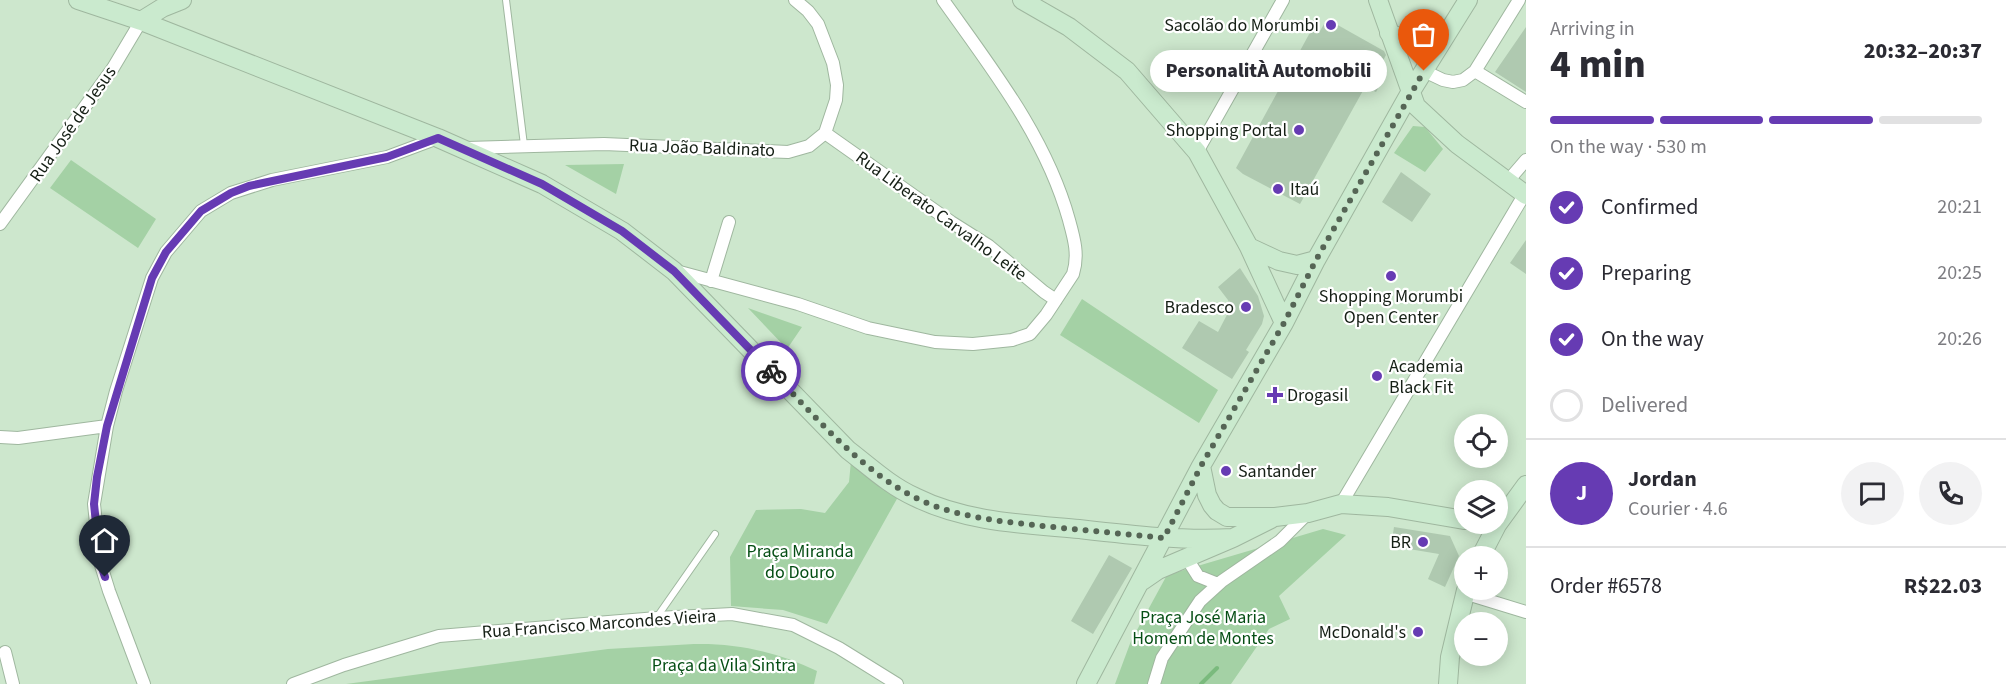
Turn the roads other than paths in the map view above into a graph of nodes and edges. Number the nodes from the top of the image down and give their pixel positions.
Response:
1 (78, 0) edge
2 (182, 0) edge
3 (506, 0) edge
4 (795, 0) edge
5 (943, 0) edge
6 (1022, 0) edge
7 (1283, 0) edge
8 (1378, 0) edge
9 (1468, 0) edge
10 (1519, 0) edge
11 (141, 21) junction
12 (1389, 33) junction
13 (1447, 33) junction
14 (1400, 65) junction
15 (1424, 71) junction
16 (1474, 71) junction
17 (1410, 93) junction
18 (1526, 102) edge
19 (1393, 122) junction
20 (825, 133) junction
21 (438, 138) junction
22 (524, 145) junction
23 (462, 149) junction
24 (1197, 153) junction
25 (1526, 160) edge
26 (1507, 182) junction
27 (1525, 195) edge
28 (729, 222) dead end
29 (0, 224) edge
30 (1249, 247) junction
31 (1316, 260) junction
32 (674, 271) junction
33 (711, 281) junction
34 (1056, 300) junction
35 (1284, 323) junction
36 (107, 426) junction
37 (0, 438) edge
38 (1201, 466) junction
39 (1526, 485) edge
40 (1341, 504) junction
41 (1508, 506) edge
42 (1308, 513) junction
43 (1275, 517) junction
44 (1454, 518) edge
45 (715, 534) dead end
46 (1164, 538) junction
47 (1233, 538) junction
48 (1186, 557) junction
49 (1139, 584) junction
50 (1218, 584) junction
51 (1463, 600) edge
52 (1491, 600) edge
53 (1526, 612) edge
54 (657, 618) junction
55 (5, 652) dead end
56 (13, 684) edge
57 (144, 684) edge
58 (293, 684) edge
59 (897, 684) edge
60 (1086, 684) edge
61 (1154, 684) edge
62 (1448, 684) edge

1 - 11 street
2 - 11 street
3 - 22 lane
4 - 20 street
5 - 34 street
6 - 24 street
7 - 24 street
8 - 12 street
9 - 13 street
10 - 16 street
11 - 21 street
11 - 29 street, Rua José de Jesus
12 - 13 street
12 - 14 street
13 - 15 street
14 - 17 street
14 - 19 street
15 - 16 street
15 - 17 street
16 - 18 street
17 - 19 street
17 - 26 street
19 - 31 street
20 - 22 street, Rua João Baldinato
20 - 34 street, Rua Liberato Carvalho Leite
21 - 23 street
21 - 36 street
22 - 23 street, Rua João Baldinato
23 - 32 street
24 - 30 street
25 - 26 street
26 - 27 street
27 - 40 street
28 - 33 street
30 - 31 street
30 - 35 street
31 - 35 street
32 - 33 street
32 - 46 street
33 - 34 street
35 - 38 street
36 - 37 street
36 - 57 street
38 - 43 street
38 - 46 street
39 - 41 street
40 - 42 street
40 - 44 street
42 - 43 street
42 - 50 street
43 - 47 street
45 - 54 lane
46 - 47 street
46 - 49 street
47 - 48 street
48 - 49 street
48 - 50 street
49 - 60 street
50 - 61 street
51 - 62 street
52 - 53 street
54 - 58 street, Rua Francisco Marcondes Vieira
54 - 59 street, Rua Francisco Marcondes Vieira
55 - 56 street

